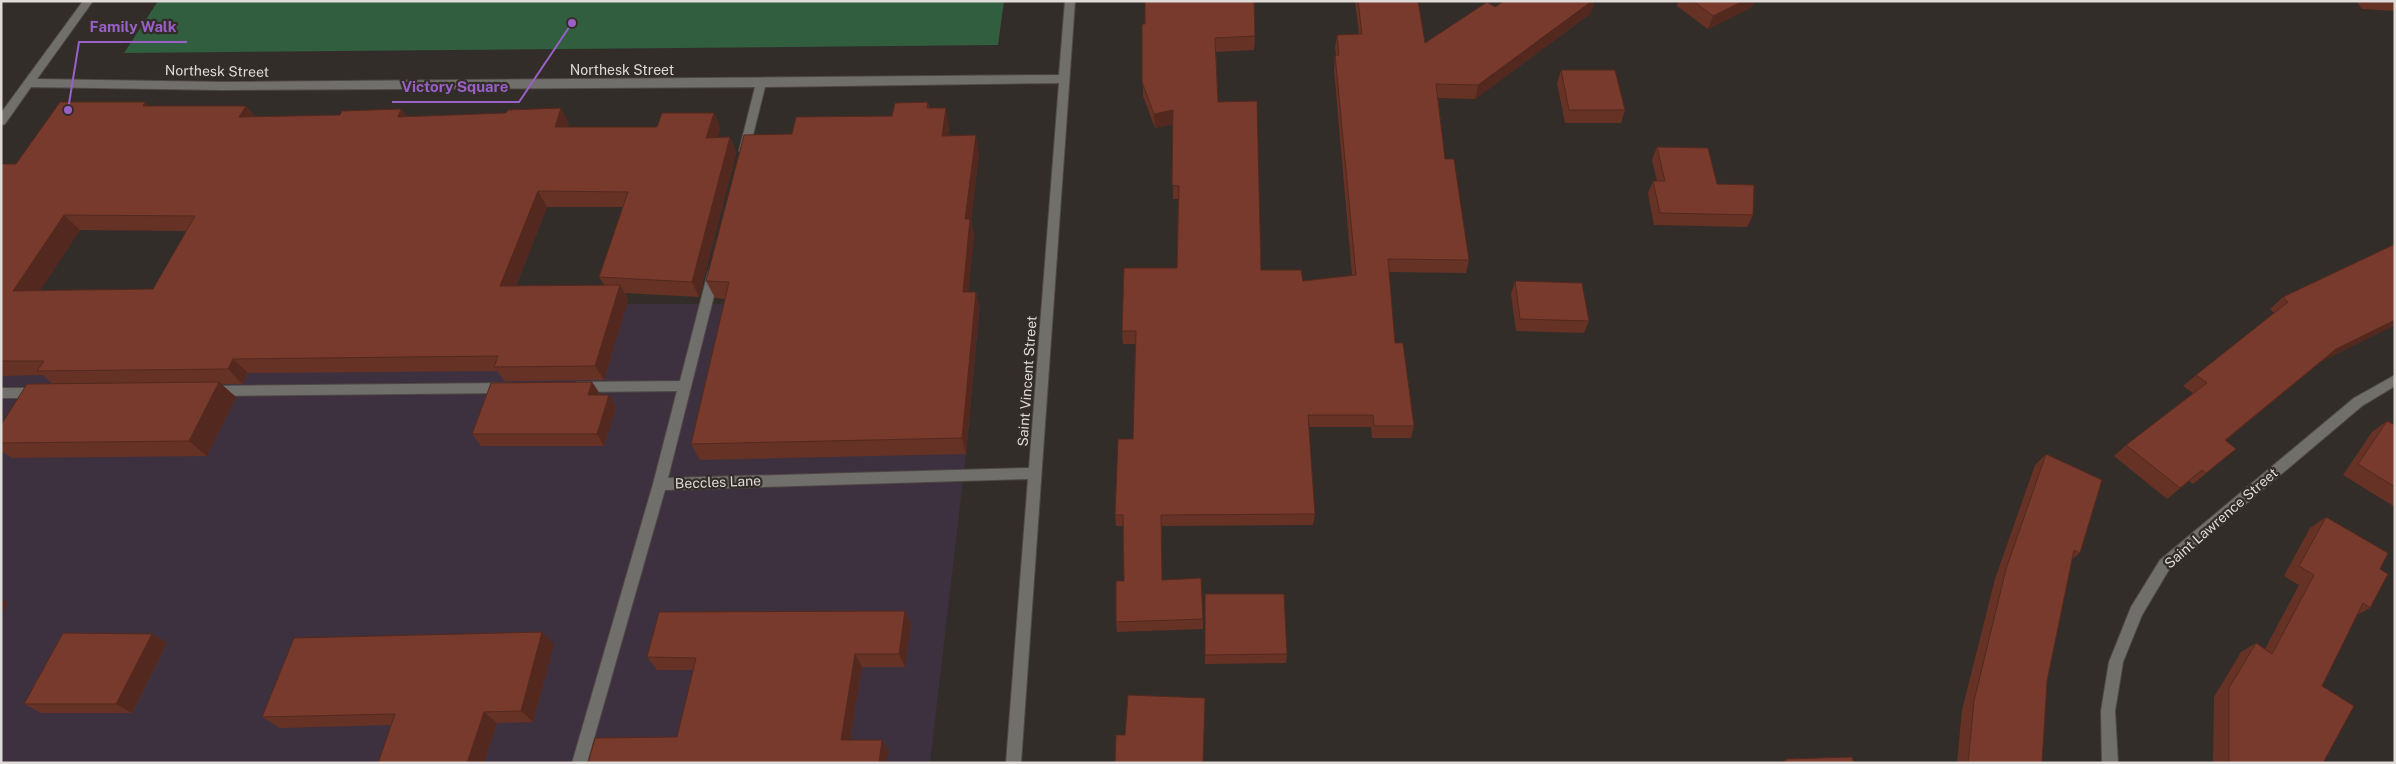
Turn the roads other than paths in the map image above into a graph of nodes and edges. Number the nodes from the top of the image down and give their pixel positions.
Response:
1 (88, 1) edge
2 (1070, 1) edge
3 (1064, 79) junction
4 (30, 83) junction
5 (761, 83) junction
6 (1, 121) edge
7 (742, 160) edge
8 (716, 264) edge
9 (2395, 380) edge
10 (685, 386) junction
11 (516, 387) edge
12 (566, 387) edge
13 (199, 391) edge
14 (51, 392) edge
15 (1, 393) edge
16 (1035, 473) junction
17 (660, 484) junction
18 (579, 763) edge
19 (1013, 763) edge
20 (2110, 763) edge

1 - 4 street
2 - 3 street, Saint Vincent Street
3 - 5 street, Northesk Street
3 - 16 street, Saint Vincent Street
4 - 5 street, Northesk Street
4 - 6 street
5 - 7 street
8 - 10 street
9 - 20 street, Saint Lawrence Street
10 - 12 street
10 - 17 street
11 - 13 street
14 - 15 street
16 - 17 street, Beccles Lane
16 - 19 street, Saint Vincent Street
17 - 18 street, Beccles Lane

